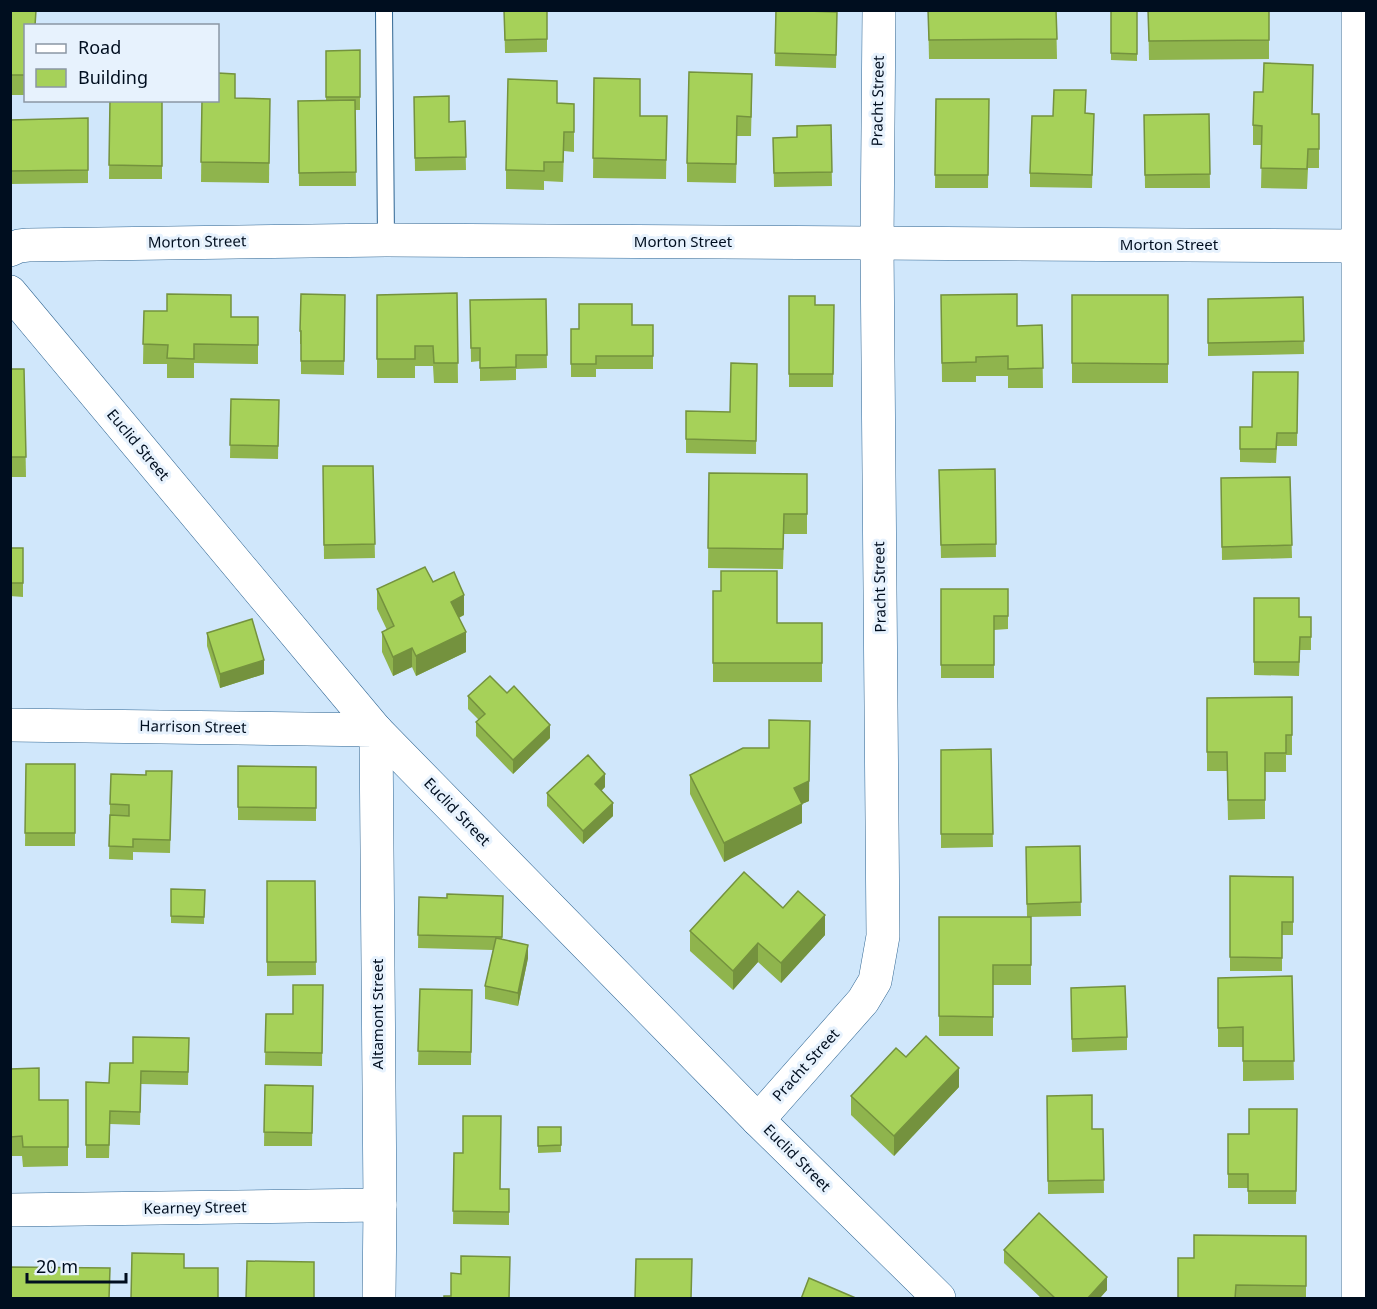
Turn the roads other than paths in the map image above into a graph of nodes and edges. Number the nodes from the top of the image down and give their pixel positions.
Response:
1 (384, 10) edge
2 (879, 10) edge
3 (1358, 10) edge
4 (386, 240) junction
5 (877, 244) junction
6 (1358, 246) junction
7 (10, 250) edge
8 (10, 292) edge
9 (1362, 385) edge
10 (10, 725) edge
11 (376, 730) junction
12 (758, 1120) junction
13 (380, 1205) junction
14 (10, 1210) edge
15 (379, 1299) edge
16 (939, 1299) edge
17 (1358, 1299) edge

1 - 4 lane
2 - 5 street, Pracht Street
3 - 6 street
4 - 5 street, Morton Street
4 - 7 street, Morton Street
5 - 6 street, Morton Street
5 - 12 street, Pracht Street
6 - 9 street
8 - 11 street, Euclid Street
9 - 17 street
10 - 11 street, Harrison Street
11 - 12 street, Euclid Street
11 - 13 street, Altamont Street
12 - 16 street, Euclid Street
13 - 14 street, Kearney Street
13 - 15 street, Altamont Street

